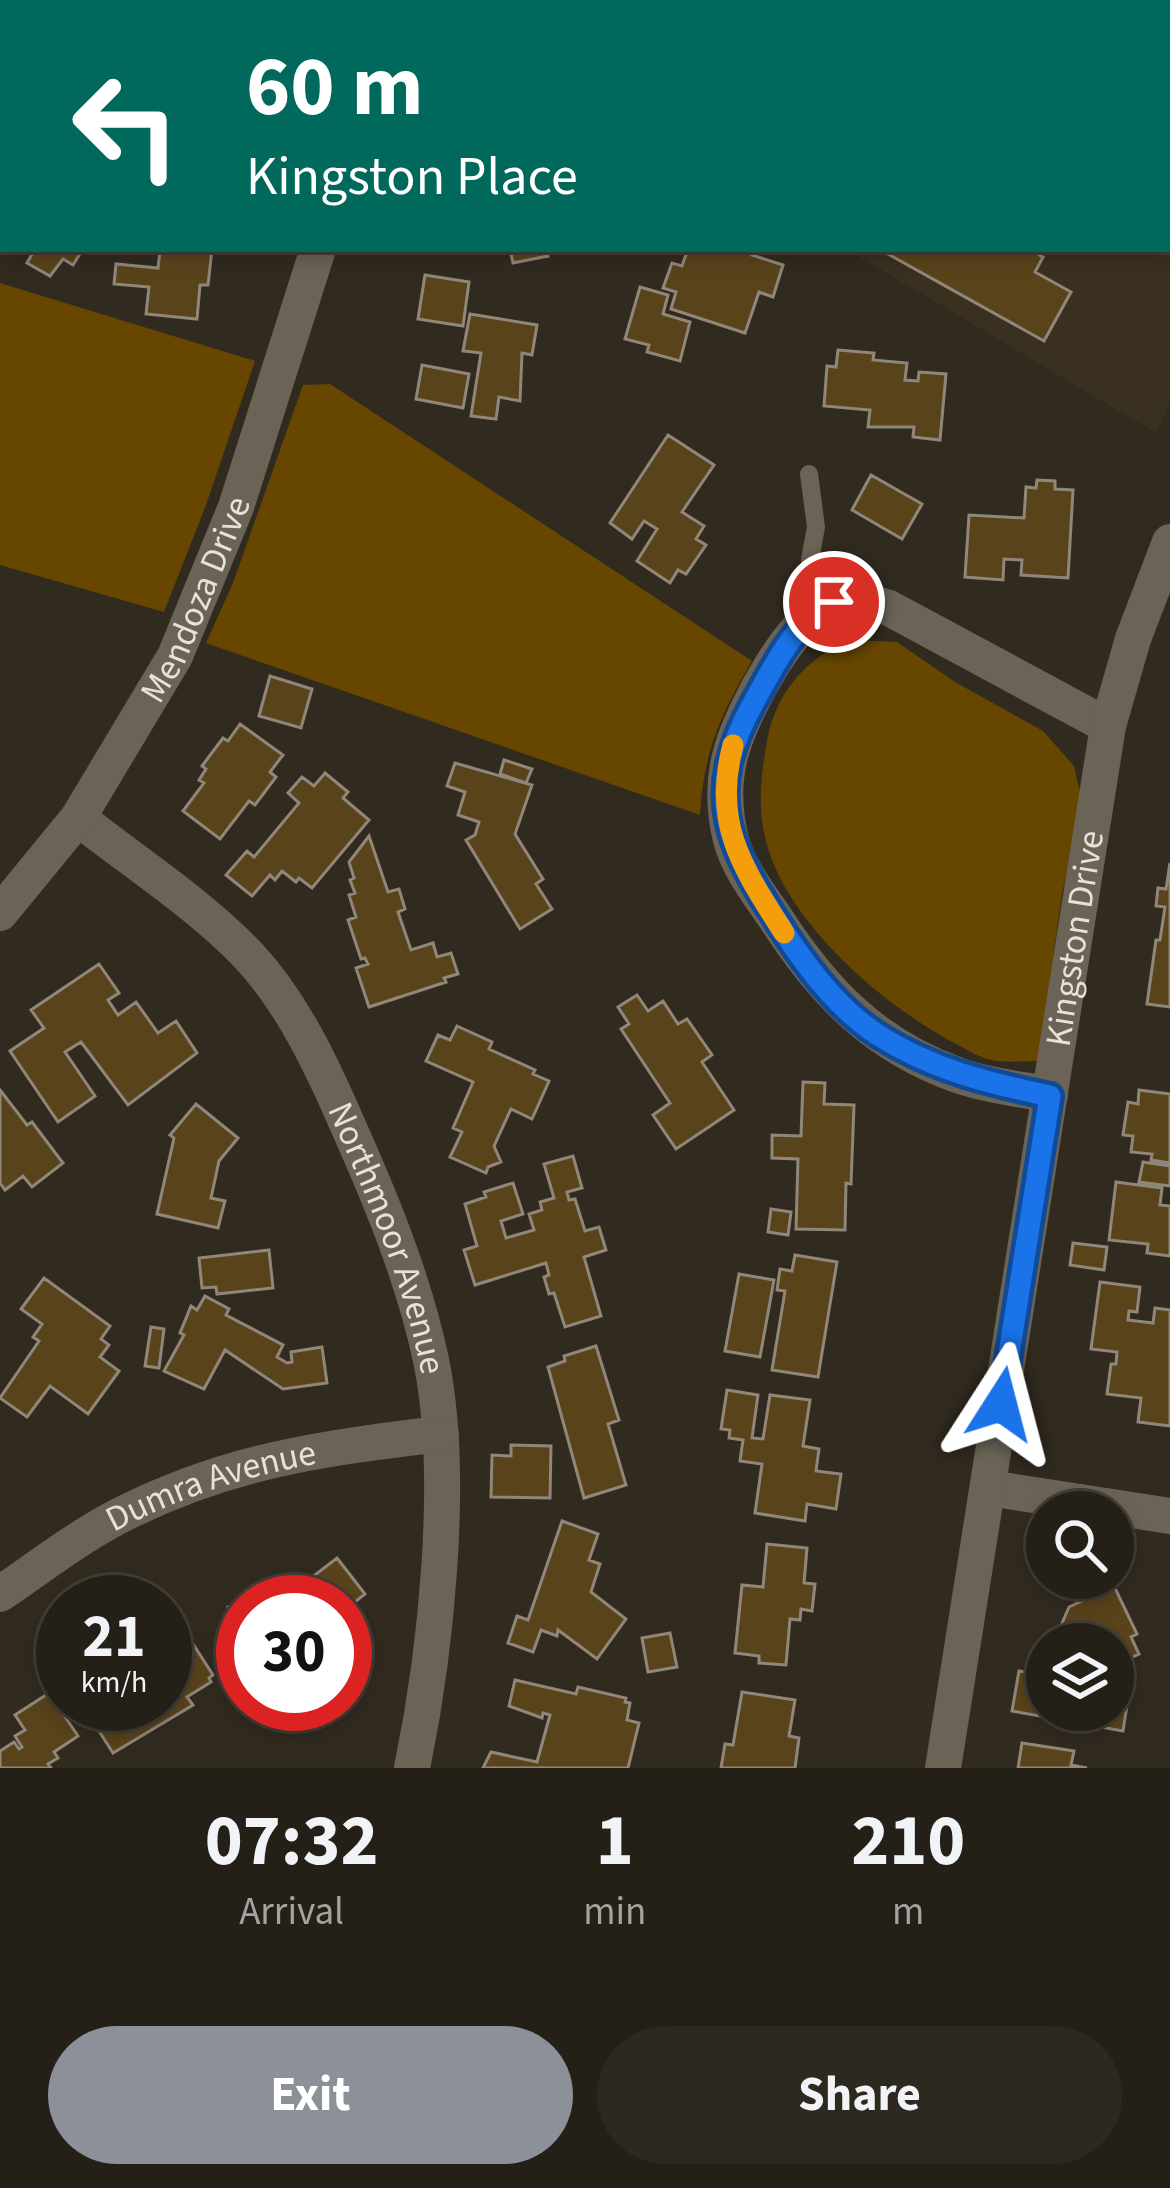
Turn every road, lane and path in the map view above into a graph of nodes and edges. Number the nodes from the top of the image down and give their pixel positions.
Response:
1 (317, 252) edge
2 (809, 474) dead end
3 (1170, 542) edge
4 (812, 614) junction
5 (1108, 726) junction
6 (78, 818) junction
7 (0, 913) edge
8 (1050, 1096) junction
9 (441, 1434) junction
10 (989, 1488) junction
11 (1170, 1516) edge
12 (0, 1594) edge
13 (412, 1768) edge
14 (943, 1768) edge

1 - 6 street, Mendoza Drive
2 - 4 lane
3 - 5 street, Kingston Drive
4 - 5 street
4 - 8 street
5 - 8 street, Kingston Drive
6 - 7 street, Mendoza Drive
6 - 9 street, Northmoor Avenue
8 - 10 street, Kingston Drive
9 - 12 street, Dumra Avenue
9 - 13 street, Northmoor Avenue
10 - 11 street
10 - 14 street, Kingston Drive

